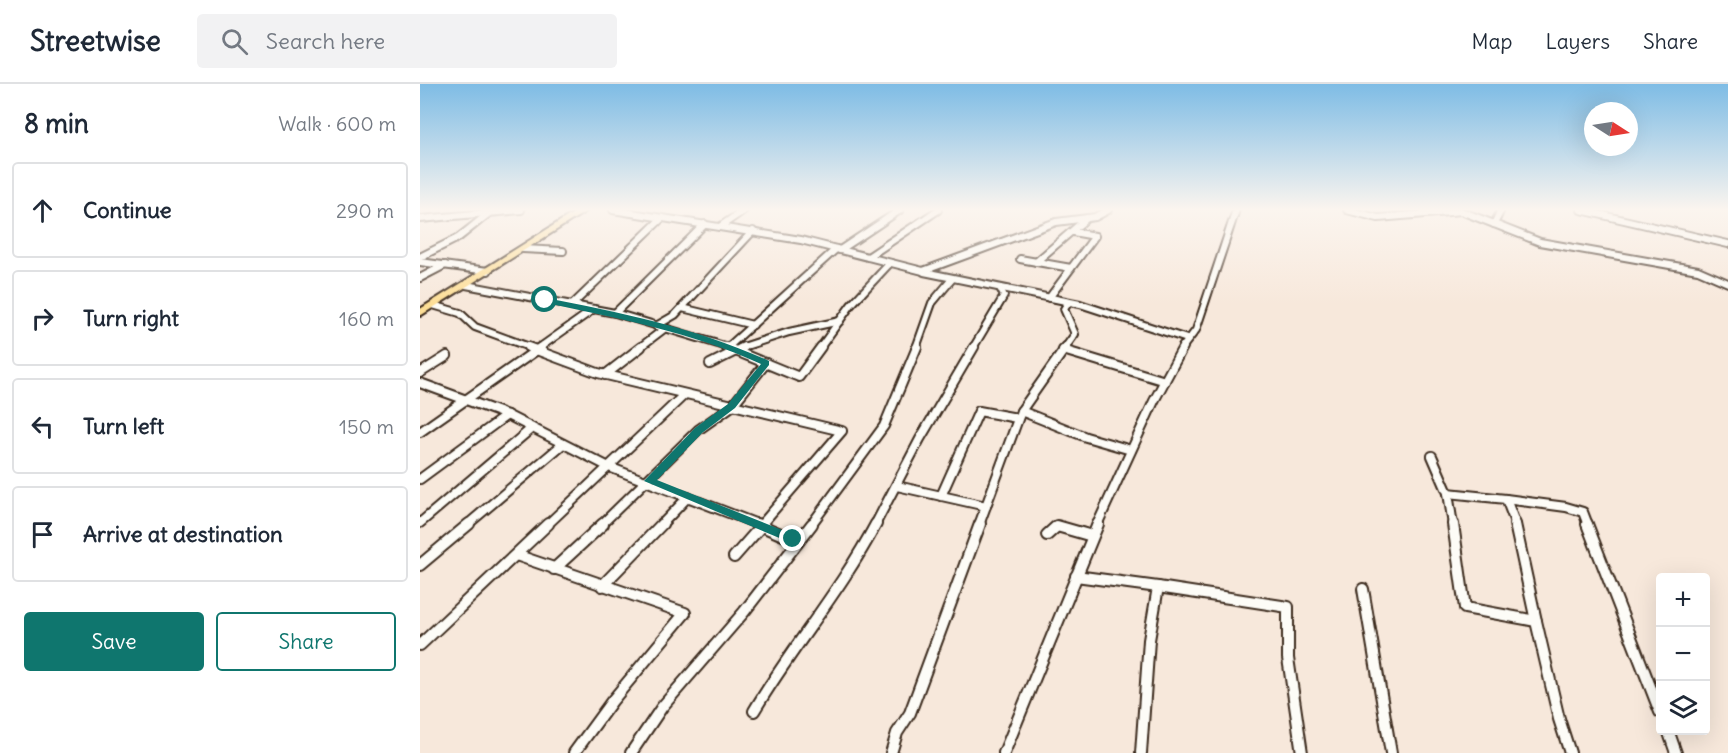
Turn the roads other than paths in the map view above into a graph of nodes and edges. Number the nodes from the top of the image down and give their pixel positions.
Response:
1 (452, 241) edge
2 (535, 241) edge
3 (638, 241) edge
4 (688, 241) edge
5 (744, 241) edge
6 (801, 241) edge
7 (850, 241) edge
8 (892, 241) edge
9 (1009, 241) edge
10 (1062, 241) edge
11 (1091, 241) edge
12 (1225, 241) edge
13 (1538, 241) edge
14 (523, 249) junction
15 (838, 249) junction
16 (563, 251) dead end
17 (868, 257) junction
18 (420, 259) edge
19 (1020, 259) dead end
20 (1036, 262) junction
21 (890, 263) junction
22 (446, 265) junction
23 (1071, 268) junction
24 (488, 271) junction
25 (923, 272) junction
26 (420, 278) edge
27 (952, 279) junction
28 (1728, 283) edge
29 (466, 285) junction
30 (1000, 288) junction
31 (1049, 298) junction
32 (1069, 302) junction
33 (433, 305) junction
34 (572, 305) junction
35 (682, 308) junction
36 (594, 309) junction
37 (421, 311) edge
38 (615, 313) junction
39 (840, 321) junction
40 (753, 325) junction
41 (660, 328) junction
42 (1187, 339) junction
43 (730, 348) junction
44 (537, 350) junction
45 (1063, 350) junction
46 (447, 356) dead end
47 (766, 363) junction
48 (710, 364) dead end
49 (420, 372) edge
50 (605, 375) junction
51 (1165, 381) junction
52 (420, 383) edge
53 (684, 395) junction
54 (465, 401) junction
55 (732, 406) junction
56 (1019, 414) junction
57 (507, 415) junction
58 (532, 428) junction
59 (420, 432) edge
60 (563, 444) junction
61 (1131, 450) junction
62 (1432, 456) dead end
63 (609, 467) junction
64 (420, 479) edge
65 (649, 481) junction
66 (897, 486) junction
67 (1448, 493) junction
68 (941, 496) junction
69 (688, 497) junction
70 (1506, 498) junction
71 (986, 506) junction
72 (420, 523) edge
73 (761, 525) junction
74 (1047, 535) dead end
75 (1092, 536) junction
76 (797, 541) junction
77 (516, 555) junction
78 (734, 557) dead end
79 (420, 565) edge
80 (554, 569) junction
81 (1076, 576) junction
82 (602, 586) junction
83 (1158, 587) junction
84 (1363, 589) dead end
85 (1536, 621) junction
86 (420, 645) edge
87 (1656, 702) edge
88 (754, 711) dead end
89 (1670, 735) edge
90 (574, 753) edge
91 (631, 753) edge
92 (891, 753) edge
93 (1004, 753) edge
94 (1141, 753) edge
95 (1302, 753) edge
96 (1391, 753) edge
97 (1570, 753) edge
98 (1676, 753) edge

1 - 18 street
2 - 14 highway
3 - 34 street
4 - 38 street
5 - 35 street
6 - 15 street
7 - 15 street
8 - 17 street
9 - 25 street
10 - 20 street
11 - 23 street
12 - 42 street
13 - 28 street
14 - 16 street
14 - 24 highway
15 - 17 street
15 - 40 street
17 - 21 street
18 - 22 street
19 - 20 street
20 - 23 street
21 - 25 street
21 - 39 street
22 - 24 street
22 - 26 street
23 - 31 street
24 - 29 highway
25 - 27 street
27 - 30 street
27 - 76 street
29 - 33 highway
29 - 34 street
30 - 31 street
30 - 66 street
31 - 32 street
32 - 42 street
32 - 45 street
33 - 37 highway
33 - 44 street
34 - 36 street
35 - 40 street
35 - 41 street
36 - 38 street
36 - 44 street
38 - 41 street
39 - 43 street
39 - 47 street
40 - 43 street
41 - 43 street
41 - 50 street
42 - 51 street
43 - 47 street
43 - 48 street
44 - 50 street
44 - 54 street
45 - 51 street
45 - 56 street
46 - 49 street
47 - 55 street
50 - 53 street
51 - 61 street
52 - 54 street
53 - 55 street
53 - 63 street
54 - 57 street
54 - 59 street
55 - 65 street
55 - 73 street
56 - 61 street
56 - 68 street
56 - 71 street
57 - 58 street
57 - 64 street
58 - 60 street
58 - 72 street
60 - 63 street
60 - 79 street
61 - 75 street
62 - 67 street
63 - 65 street
63 - 77 street
65 - 69 street
65 - 80 street
66 - 68 street
66 - 88 street
67 - 70 street
67 - 85 street
68 - 71 street
69 - 73 street
69 - 82 street
70 - 85 street
70 - 87 street
71 - 92 street
73 - 76 street
73 - 78 street
74 - 75 street
75 - 81 street
76 - 91 street
77 - 80 street
77 - 86 street
80 - 82 street
81 - 83 street
81 - 93 street
82 - 90 street
83 - 94 street
83 - 95 street
84 - 96 street
85 - 97 street
89 - 98 street

